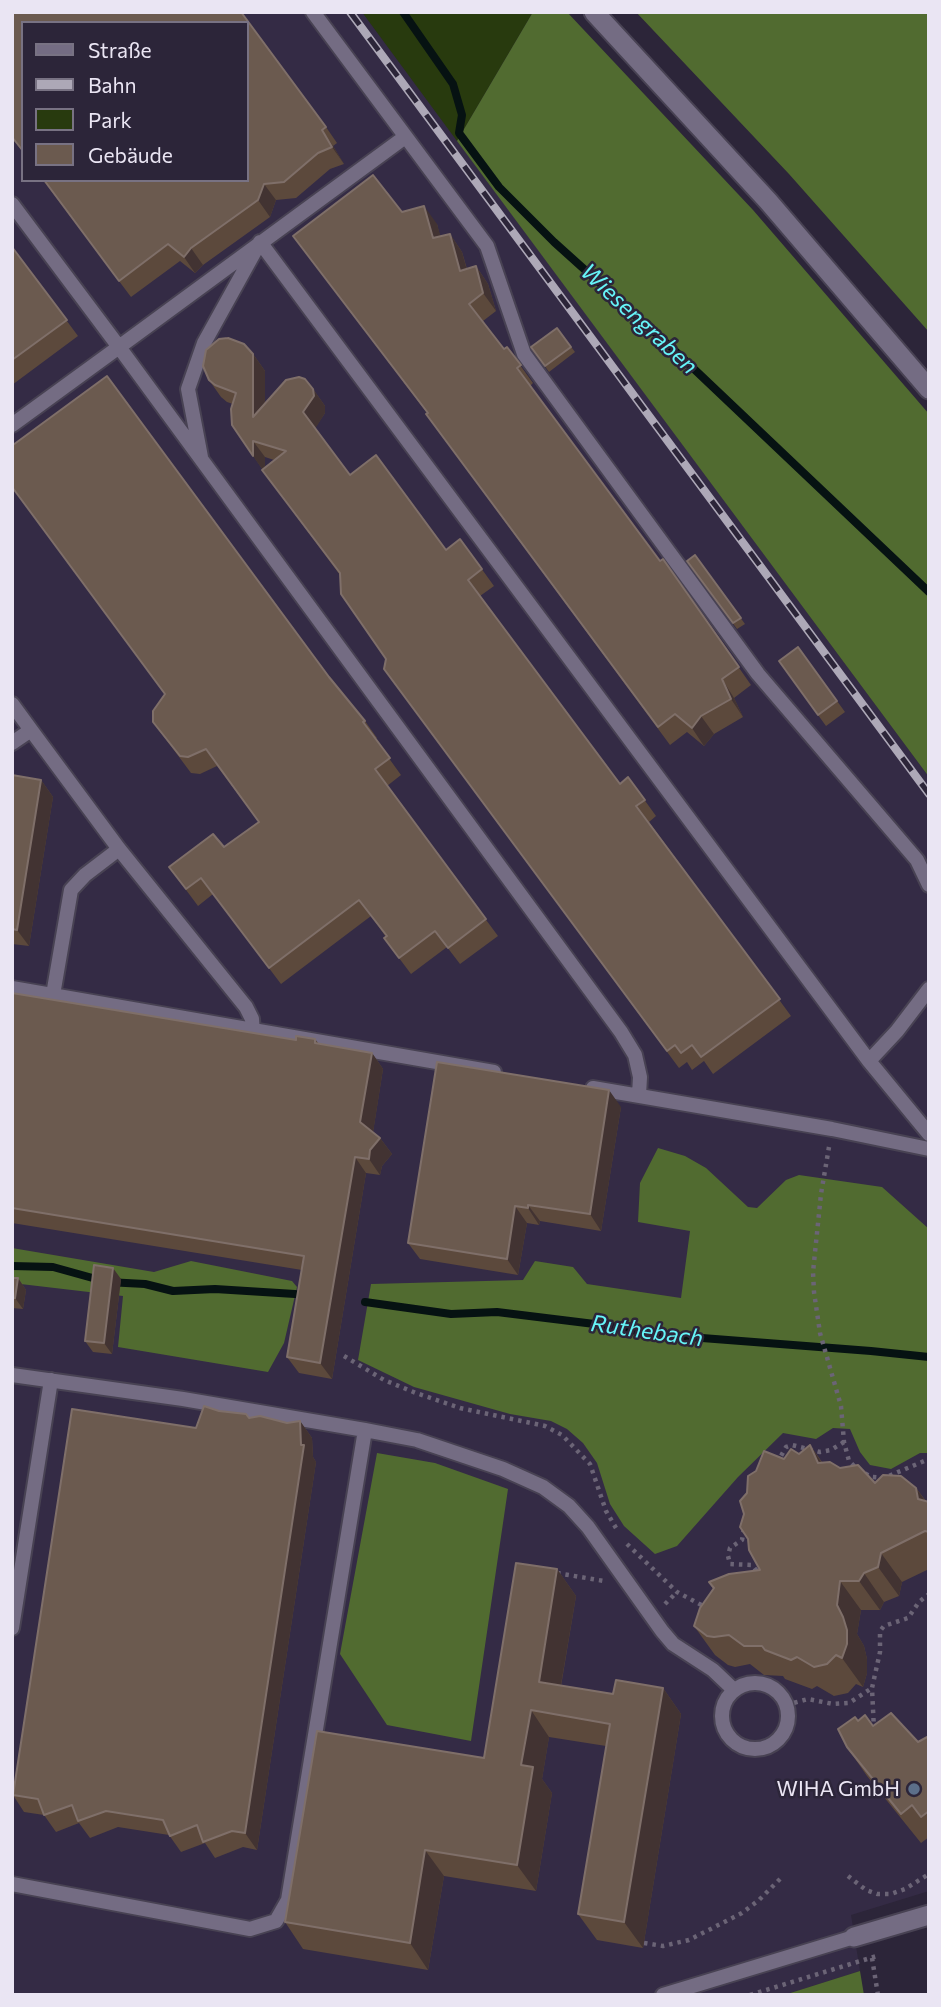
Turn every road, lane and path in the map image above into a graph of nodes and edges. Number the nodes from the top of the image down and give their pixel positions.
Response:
1 (313, 12) edge
2 (594, 12) edge
3 (405, 137) junction
4 (12, 204) edge
5 (260, 242) junction
6 (119, 347) junction
7 (929, 389) edge
8 (12, 425) edge
9 (201, 457) junction
10 (12, 704) edge
11 (31, 730) junction
12 (12, 743) edge
13 (120, 849) junction
14 (929, 885) edge
15 (12, 988) edge
16 (929, 989) edge
17 (53, 995) junction
18 (253, 1032) junction
19 (869, 1061) junction
20 (503, 1073) edge
21 (585, 1086) edge
22 (639, 1095) junction
23 (832, 1129) junction
24 (929, 1134) edge
25 (929, 1149) edge
26 (344, 1356) dead end
27 (12, 1375) edge
28 (51, 1380) junction
29 (365, 1430) junction
30 (844, 1443) junction
31 (929, 1459) edge
32 (774, 1468) edge
33 (745, 1520) edge
34 (19, 1543) edge
35 (548, 1572) edge
36 (757, 1580) edge
37 (628, 1585) junction
38 (929, 1594) edge
39 (712, 1609) edge
40 (12, 1628) edge
41 (872, 1688) junction
42 (734, 1690) junction
43 (786, 1705) junction
44 (875, 1735) edge
45 (929, 1874) edge
46 (848, 1876) dead end
47 (781, 1878) dead end
48 (12, 1884) edge
49 (929, 1915) edge
50 (861, 1935) junction
51 (644, 1943) dead end
52 (872, 1958) junction
53 (663, 1995) edge
54 (750, 1995) edge
55 (878, 1995) edge

1 - 3 lane
2 - 7 street
3 - 5 lane
3 - 14 lane
4 - 6 lane
5 - 6 lane
5 - 9 lane
5 - 19 lane
6 - 8 lane
6 - 9 lane
9 - 22 lane
10 - 11 lane
11 - 12 lane
11 - 13 lane
13 - 17 lane
13 - 18 lane
15 - 17 lane
16 - 19 lane
17 - 18 lane
18 - 20 lane
19 - 24 lane
21 - 22 lane
22 - 23 lane
23 - 25 lane
23 - 30 path
26 - 39 path
27 - 28 lane
28 - 29 lane
28 - 34 lane
29 - 37 lane
29 - 48 lane
30 - 31 path
30 - 32 path
33 - 36 path
34 - 40 lane
35 - 37 path
37 - 42 lane
38 - 41 path
41 - 43 path
41 - 44 path
42 - 43 lane
42 - 43 lane
45 - 46 path
47 - 51 path
49 - 50 street
50 - 52 path
50 - 53 lane
52 - 54 path
52 - 55 path

